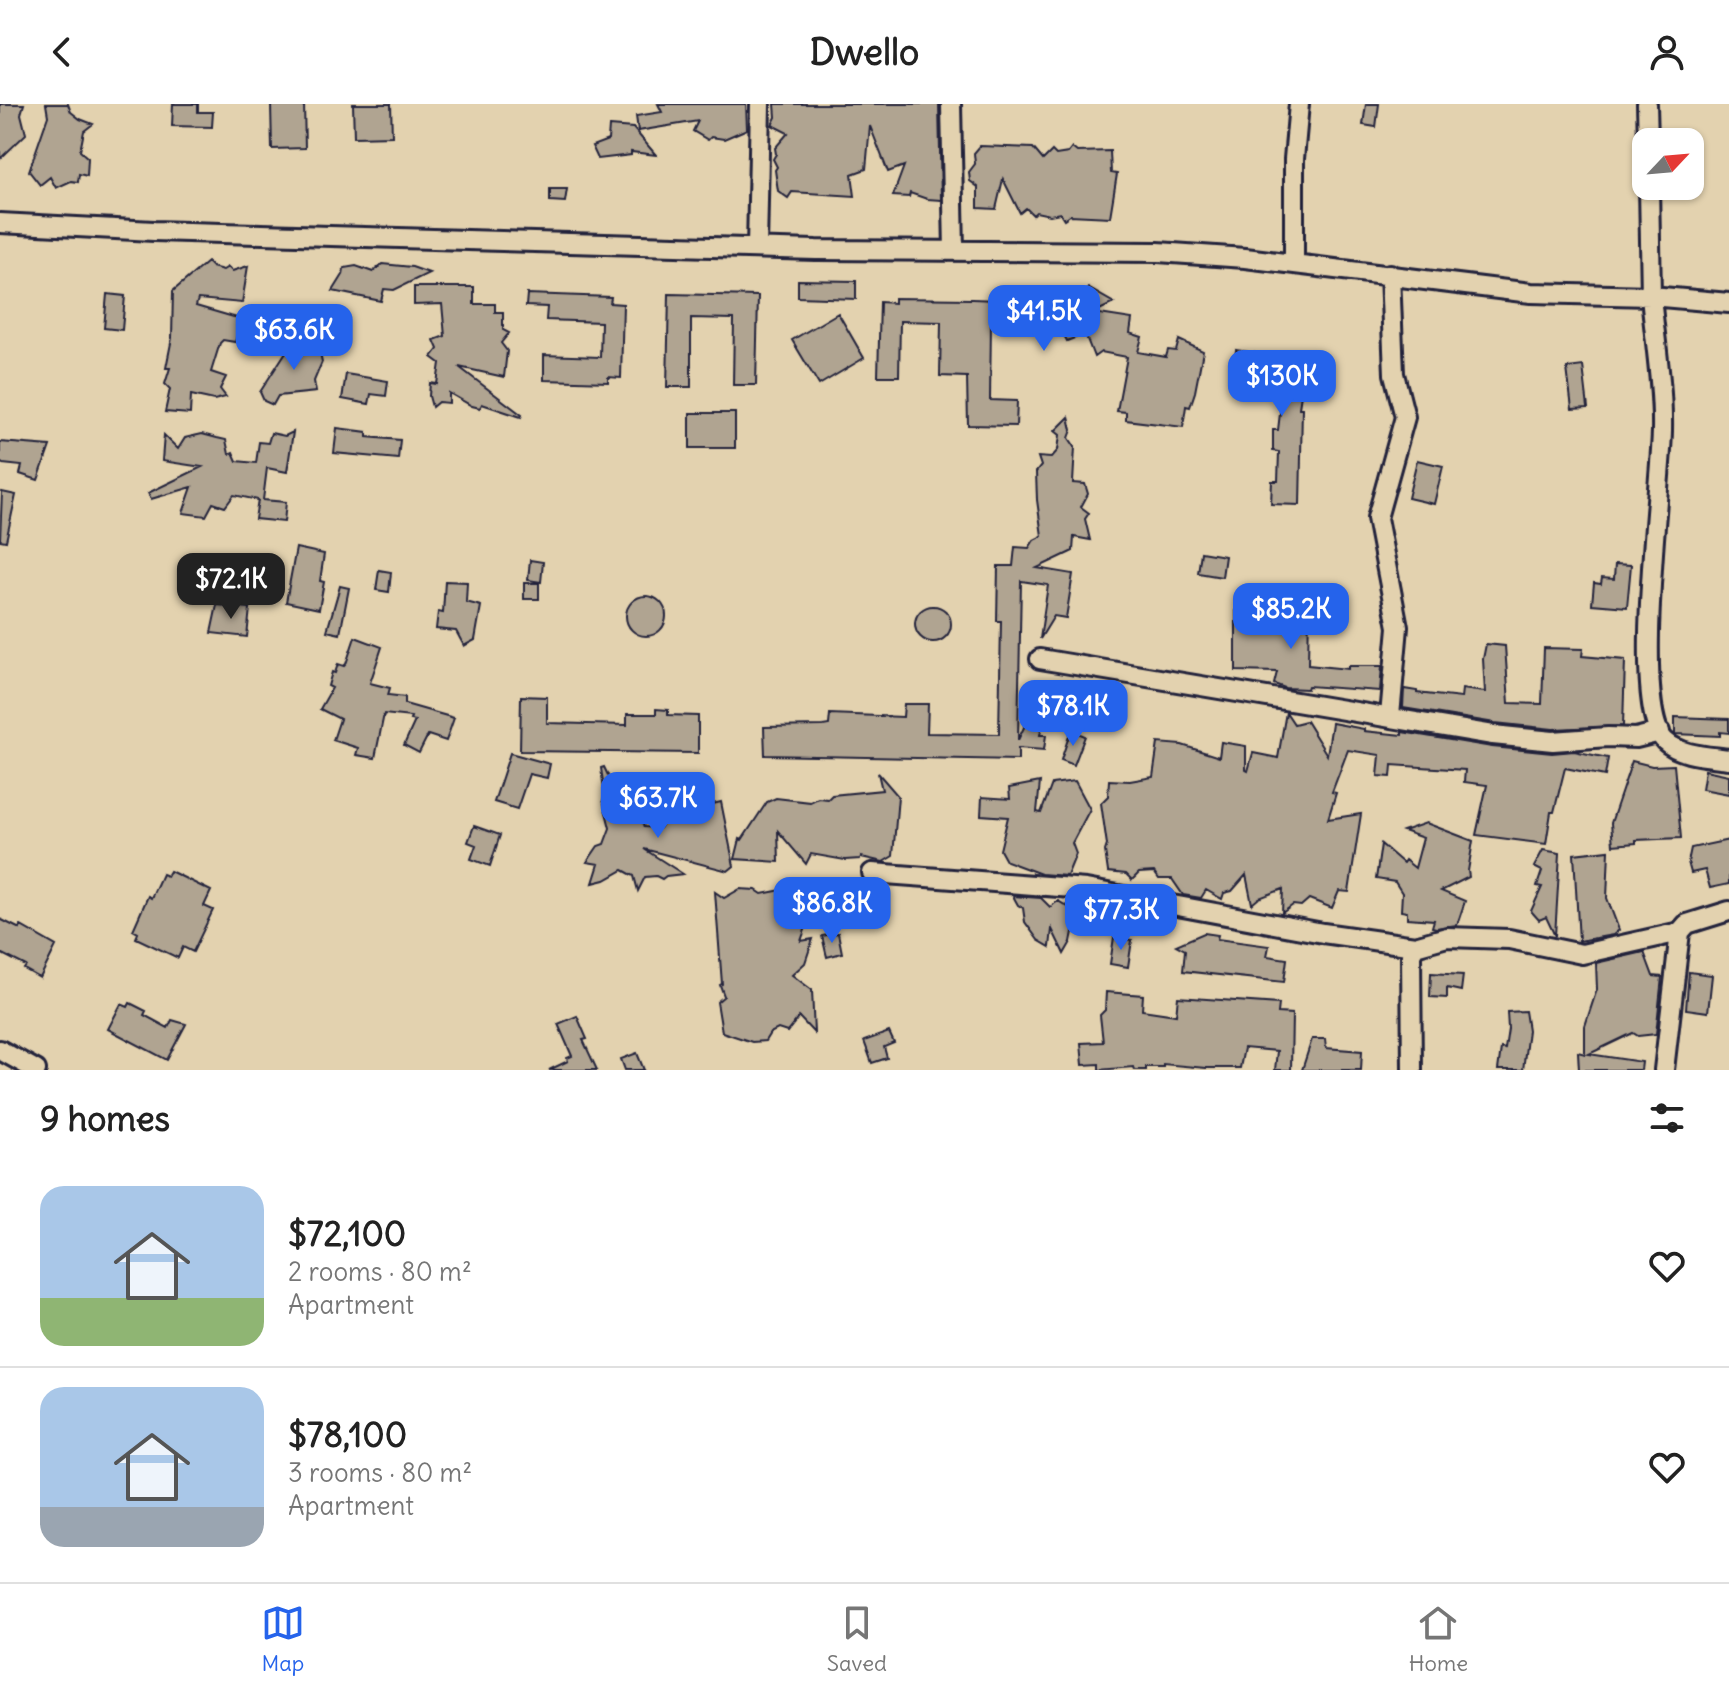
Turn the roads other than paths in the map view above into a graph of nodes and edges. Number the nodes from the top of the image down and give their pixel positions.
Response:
1 (760, 104) edge
2 (951, 104) edge
3 (1299, 104) edge
4 (1647, 104) edge
5 (1648, 128) edge
6 (1649, 200) edge
7 (0, 223) edge
8 (757, 248) junction
9 (954, 251) junction
10 (1294, 263) junction
11 (1390, 274) junction
12 (1651, 296) junction
13 (1729, 303) edge
14 (1040, 659) dead end
15 (1390, 716) junction
16 (1660, 732) junction
17 (1729, 759) edge
18 (872, 873) dead end
19 (1729, 911) edge
20 (1680, 932) junction
21 (1415, 946) junction
22 (0, 1050) edge
23 (1667, 1069) edge
24 (36, 1070) edge
25 (1412, 1070) edge

1 - 8 street
2 - 9 street
3 - 10 street
4 - 5 street
6 - 12 street
7 - 8 street
8 - 9 street
9 - 10 street
10 - 11 street
11 - 12 street
11 - 15 street
12 - 13 street
12 - 16 street
14 - 15 street
15 - 16 street
16 - 17 street
18 - 21 street
19 - 20 street
20 - 21 street
20 - 23 street
21 - 25 street
22 - 24 street

